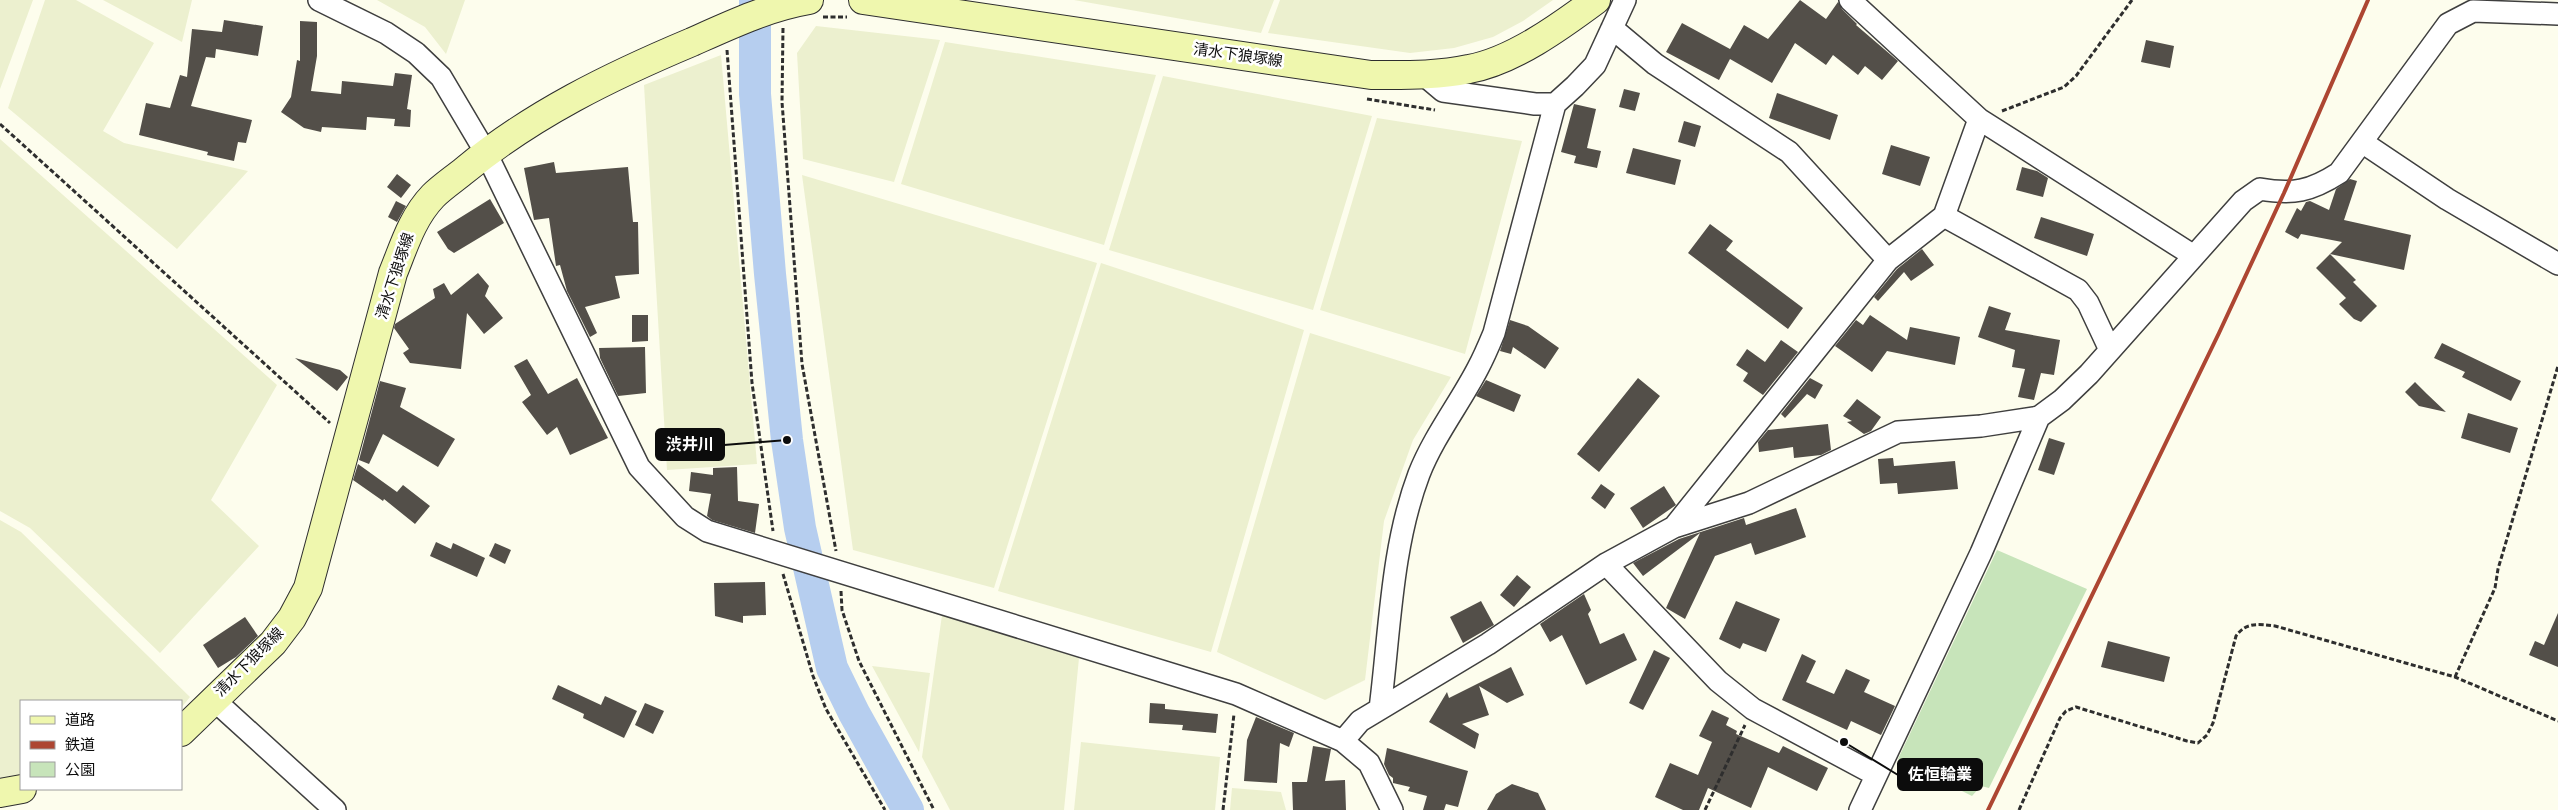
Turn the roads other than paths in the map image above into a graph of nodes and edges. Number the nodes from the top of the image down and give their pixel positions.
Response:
1 (319, 0) edge
2 (863, 0) edge
3 (1596, 0) edge
4 (1626, 0) edge
5 (1850, 0) edge
6 (787, 5) edge
7 (2558, 14) edge
8 (1612, 28) junction
9 (1424, 75) junction
10 (1555, 104) junction
11 (1979, 119) junction
12 (2362, 142) junction
13 (486, 153) junction
14 (1944, 216) junction
15 (2194, 256) junction
16 (1888, 260) junction
17 (2558, 264) edge
18 (2110, 350) junction
19 (2040, 417) junction
20 (1674, 527) junction
21 (1606, 564) junction
22 (213, 699) junction
23 (1380, 708) junction
24 (182, 731) edge
25 (1343, 741) junction
26 (1876, 776) junction
27 (20, 789) edge
28 (0, 793) edge
29 (335, 810) edge
30 (1392, 810) edge
31 (1860, 810) edge

1 - 13 street
2 - 9 main road, 清水下狼塚線
3 - 9 main road, 清水下狼塚線
4 - 8 street
5 - 11 street
6 - 13 main road, 清水下狼塚線
7 - 12 street
8 - 10 street
8 - 16 street
9 - 10 street
10 - 23 street
11 - 14 street
11 - 15 street
12 - 15 street
12 - 17 street
13 - 22 main road, 清水下狼塚線
13 - 25 street
14 - 16 street
14 - 18 street
15 - 18 street
16 - 20 street
18 - 19 street
19 - 20 street
19 - 26 street
20 - 21 street
21 - 23 street
21 - 26 street
22 - 24 main road, 清水下狼塚線
22 - 29 street
23 - 25 street
25 - 30 street
26 - 31 street
27 - 28 main road

